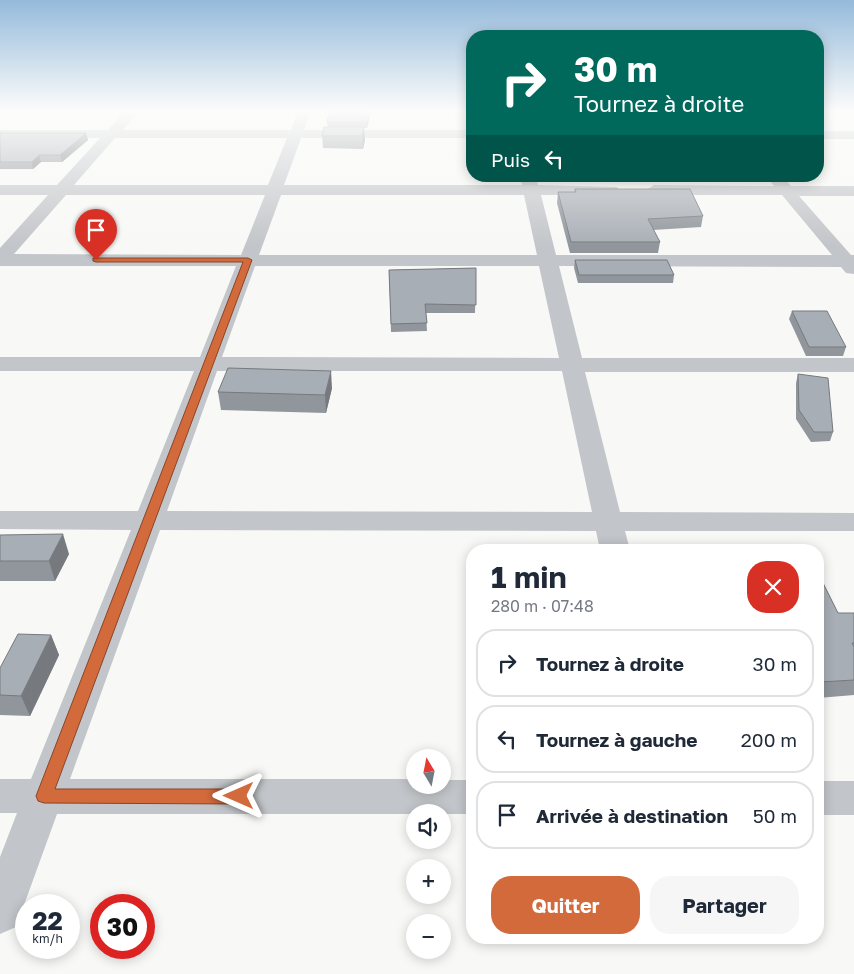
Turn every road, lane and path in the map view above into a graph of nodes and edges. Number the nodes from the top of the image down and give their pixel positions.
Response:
1 (93, 155) edge
2 (288, 155) edge
3 (780, 182) edge
4 (530, 183) edge
5 (0, 190) edge
6 (62, 190) junction
7 (275, 190) junction
8 (787, 191) junction
9 (854, 191) edge
10 (0, 259) edge
11 (248, 260) junction
12 (548, 260) junction
13 (851, 264) edge
14 (0, 364) edge
15 (209, 364) junction
16 (572, 365) junction
17 (854, 366) edge
18 (0, 520) edge
19 (149, 520) junction
20 (609, 521) junction
21 (854, 522) edge
22 (614, 544) edge
23 (0, 796) edge
24 (44, 796) junction
25 (466, 797) edge
26 (824, 798) edge
27 (854, 798) edge
28 (0, 912) edge

1 - 6 street
2 - 7 street
3 - 8 street
4 - 7 street
4 - 8 street
4 - 12 street
5 - 6 street
6 - 7 street
6 - 10 street
7 - 11 street
8 - 9 street
8 - 13 street
10 - 11 street
11 - 12 street
11 - 15 street
12 - 13 street
12 - 16 street
14 - 15 street
15 - 16 street
15 - 19 street
16 - 17 street
16 - 20 street
18 - 19 street
19 - 20 street
19 - 24 street
20 - 21 street
20 - 22 street
23 - 24 street
24 - 25 street
24 - 28 street
26 - 27 street

